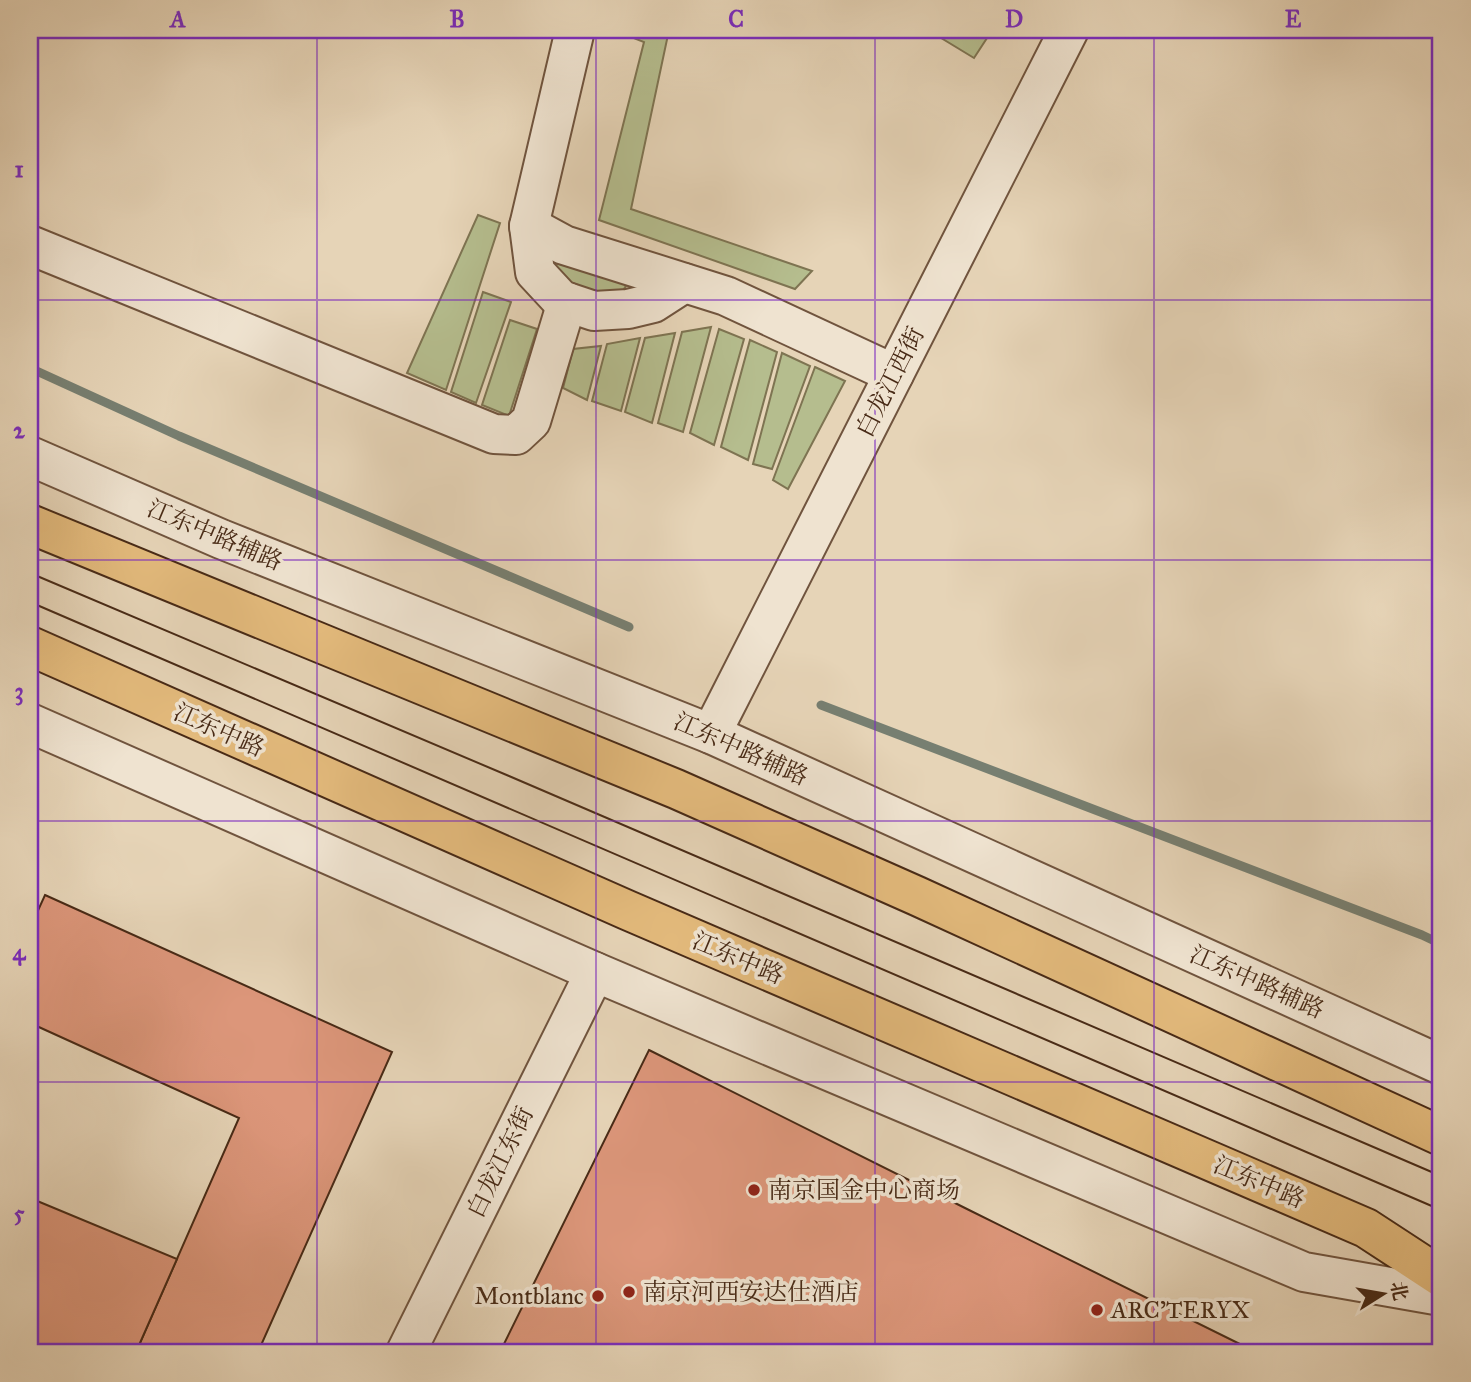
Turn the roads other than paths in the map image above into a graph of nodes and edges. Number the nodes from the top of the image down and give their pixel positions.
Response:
1 (575, 30) edge
2 (1069, 30) edge
3 (529, 226) junction
4 (30, 245) edge
5 (684, 283) junction
6 (567, 302) junction
7 (894, 374) junction
8 (30, 456) edge
9 (30, 524) edge
10 (30, 646) edge
11 (30, 723) edge
12 (711, 734) junction
13 (595, 972) junction
14 (1441, 1065) edge
15 (1441, 1136) edge
16 (1441, 1278) edge
17 (1441, 1296) edge
18 (406, 1352) edge

1 - 3 street
2 - 7 street, 白龙江西街
3 - 5 street
3 - 6 street
4 - 6 street
5 - 6 street
5 - 7 street
7 - 12 street, 白龙江西街
8 - 12 street, 江东中路辅路
9 - 15 main road
10 - 16 main road, 江东中路
11 - 13 street
12 - 14 street, 江东中路辅路
13 - 17 street
13 - 18 street, 白龙江东街

